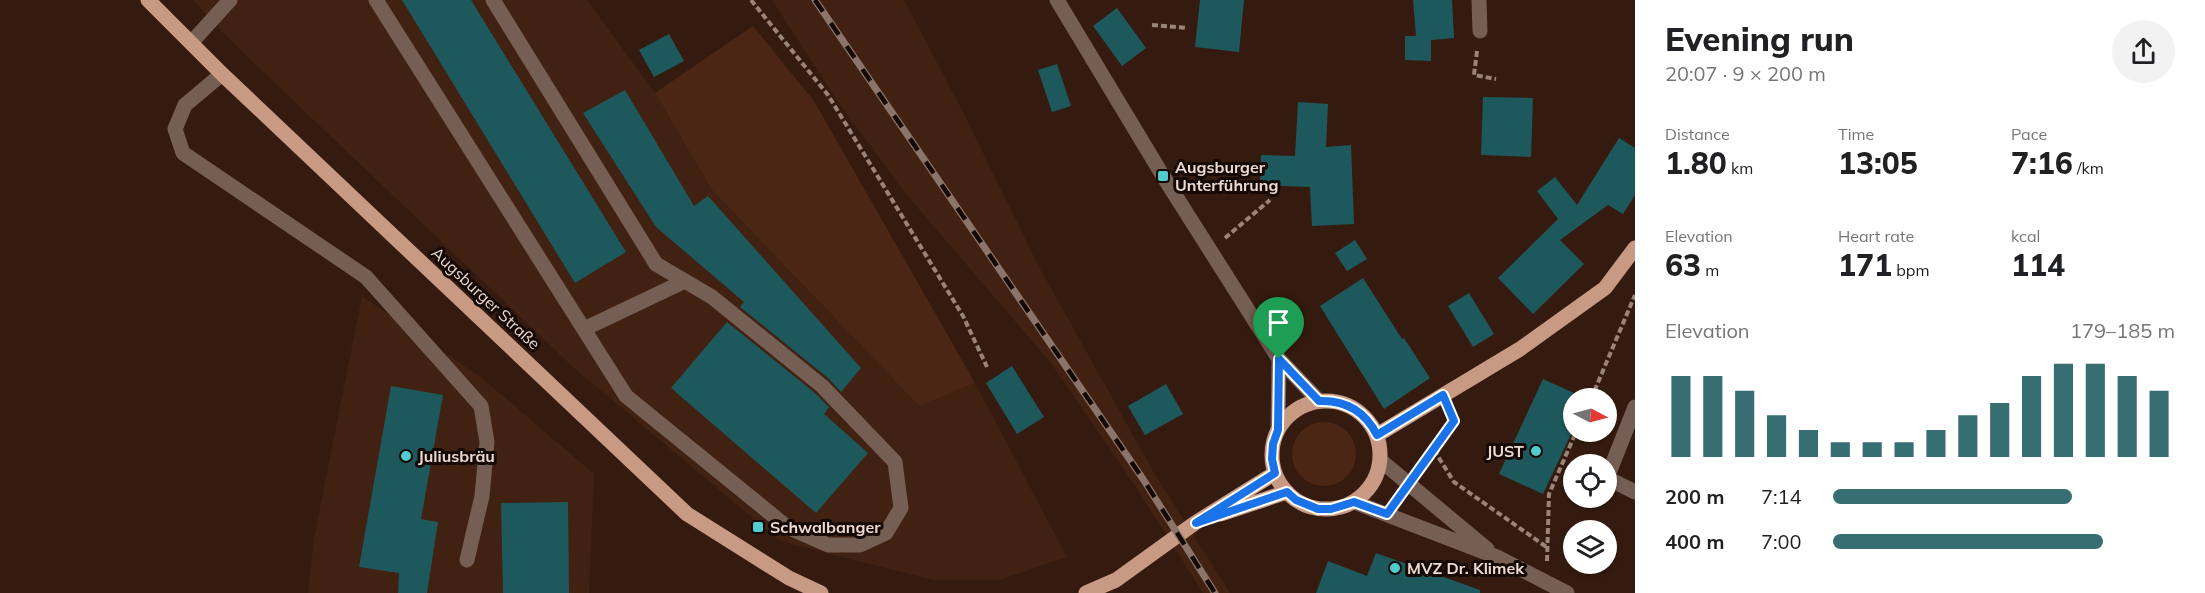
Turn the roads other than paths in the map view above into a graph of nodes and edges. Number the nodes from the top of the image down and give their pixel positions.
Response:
1 (148, 0) edge
2 (230, 0) edge
3 (376, 0) edge
4 (494, 0) edge
5 (1057, 0) edge
6 (1479, 0) edge
7 (1480, 31) road end
8 (191, 43) junction
9 (222, 74) junction
10 (1635, 248) edge
11 (686, 281) junction
12 (584, 329) junction
13 (1279, 359) junction
14 (1319, 401) junction
15 (1635, 406) edge
16 (1278, 430) junction
17 (1377, 435) junction
18 (1380, 460) junction
19 (1275, 473) junction
20 (1287, 492) junction
21 (1635, 492) edge
22 (1354, 502) junction
23 (1196, 523) junction
24 (1497, 556) junction
25 (467, 560) dead end
26 (821, 593) edge
27 (1086, 593) edge
28 (1567, 593) edge

1 - 8 main road, Augsburger Straße
2 - 8 street
3 - 12 street
4 - 11 street
5 - 13 street
6 - 7 street
8 - 9 main road, Augsburger Straße
9 - 25 street
9 - 26 main road, Augsburger Straße
10 - 17 main road
11 - 12 street
11 - 12 street
13 - 14 street
13 - 16 street
14 - 16 main road
14 - 17 main road
15 - 21 street
16 - 19 main road
17 - 18 main road
18 - 22 main road
18 - 24 street
19 - 20 main road
19 - 23 main road
20 - 22 main road
20 - 23 main road
22 - 24 street
23 - 27 main road
24 - 28 street

